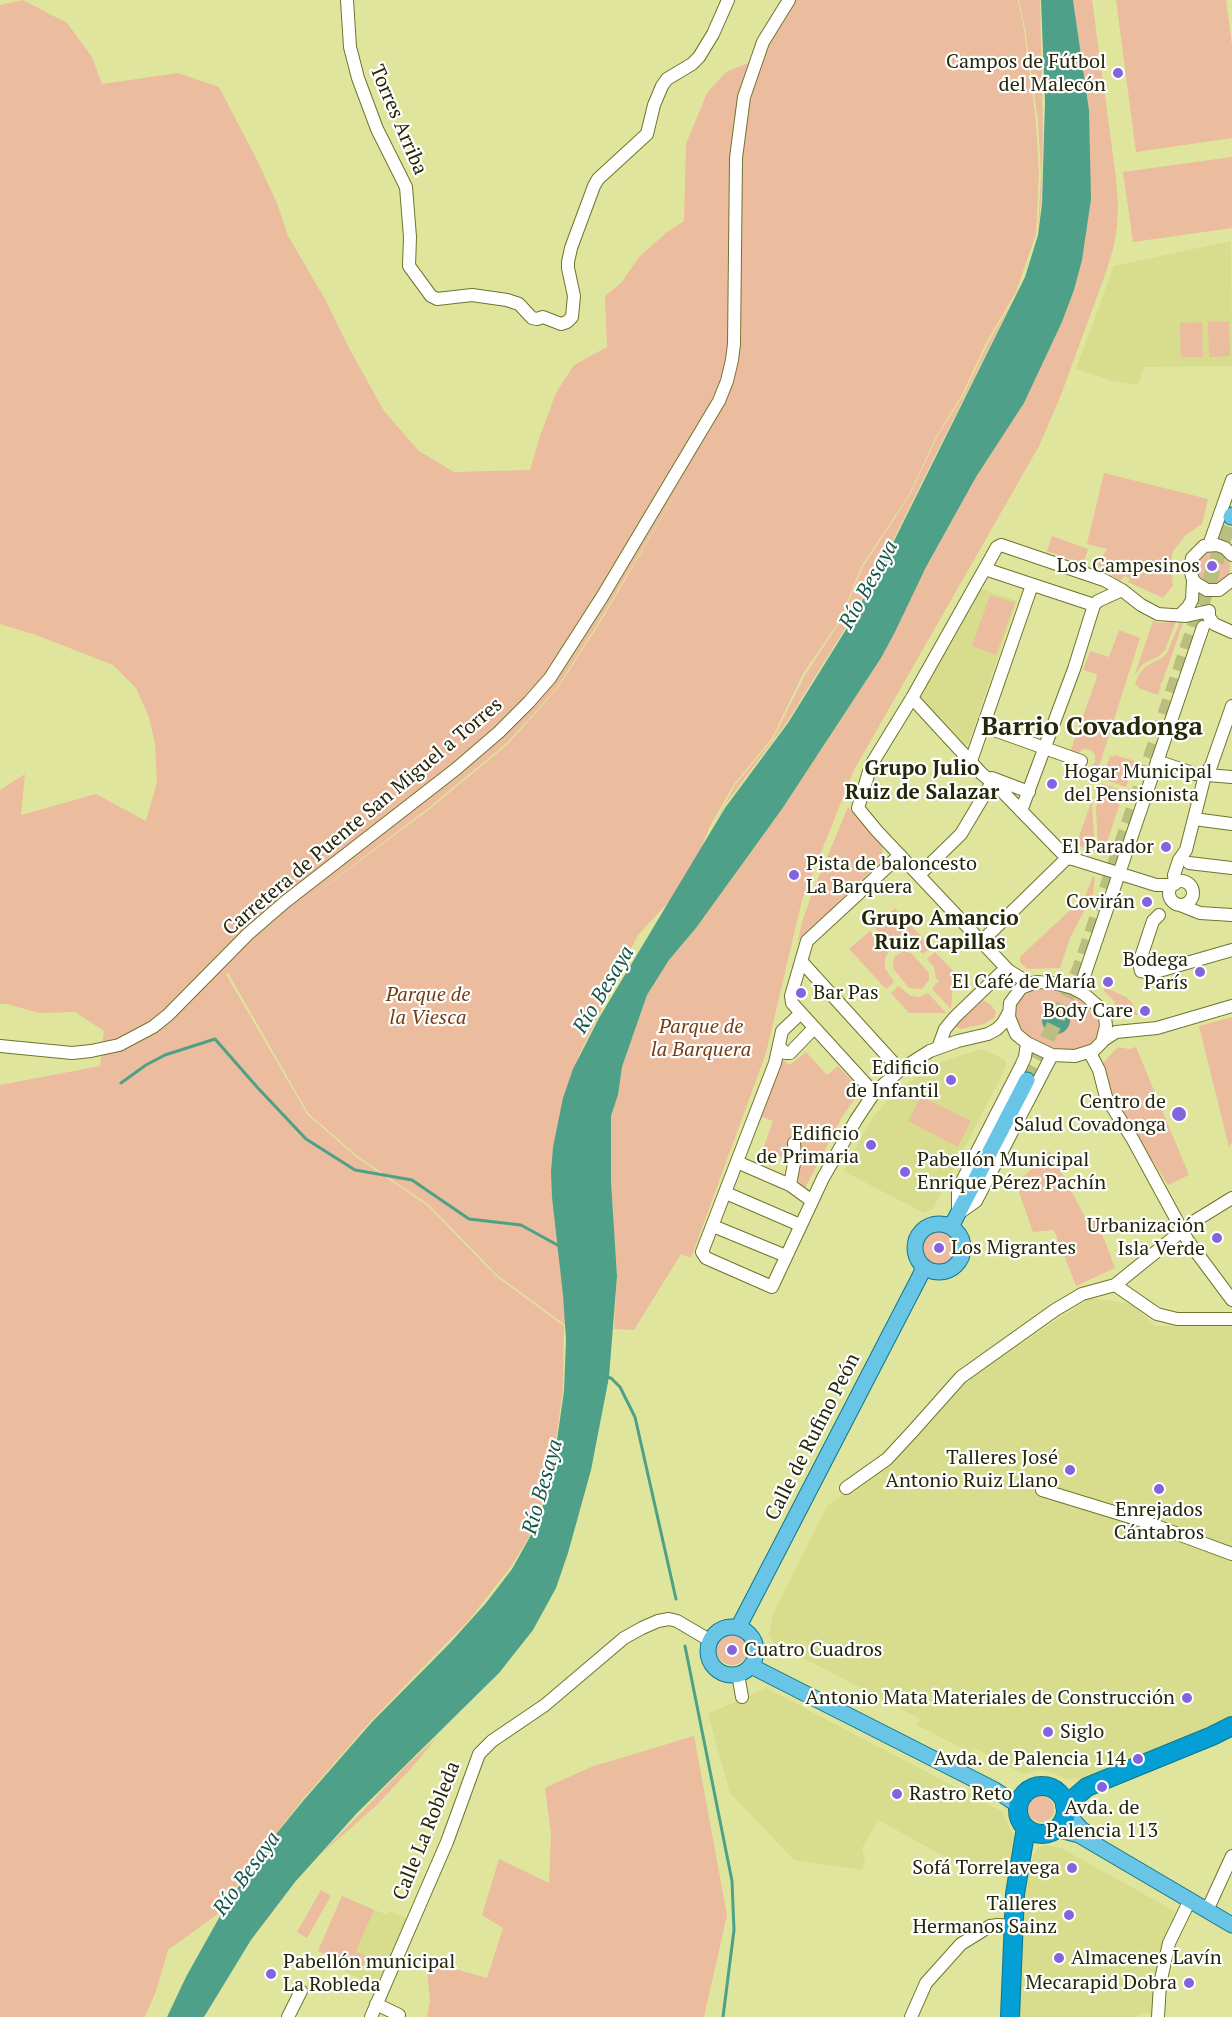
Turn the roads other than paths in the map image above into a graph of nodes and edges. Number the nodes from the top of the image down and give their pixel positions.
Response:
1 (347, 0) edge
2 (728, 0) edge
3 (789, 0) edge
4 (1232, 480) edge
5 (1209, 545) junction
6 (1232, 551) edge
7 (985, 569) junction
8 (1104, 580) junction
9 (1193, 580) junction
10 (1232, 580) edge
11 (1032, 585) junction
12 (1122, 590) junction
13 (1219, 590) junction
14 (1096, 603) junction
15 (1209, 611) junction
16 (1181, 614) junction
17 (1203, 627) dead end
18 (1232, 632) edge
19 (912, 698) junction
20 (1232, 706) edge
21 (982, 726) junction
22 (1228, 731) edge
23 (1046, 749) junction
24 (970, 761) junction
25 (1082, 761) dead end
26 (1157, 761) junction
27 (1205, 775) junction
28 (1232, 777) edge
29 (987, 778) junction
30 (1029, 792) junction
31 (1021, 811) junction
32 (1194, 819) junction
33 (1232, 824) edge
34 (1186, 850) junction
35 (900, 855) junction
36 (1066, 858) junction
37 (1189, 863) junction
38 (1232, 868) edge
39 (1118, 873) junction
40 (919, 875) junction
41 (1174, 884) junction
42 (1156, 885) junction
43 (1191, 890) junction
44 (1175, 902) junction
45 (1215, 914) junction
46 (1159, 915) dead end
47 (1232, 915) edge
48 (982, 942) junction
49 (1232, 950) edge
50 (801, 961) junction
51 (1007, 970) junction
52 (1029, 983) junction
53 (1079, 991) junction
54 (1015, 994) junction
55 (1232, 1006) edge
56 (1009, 1012) junction
57 (801, 1013) junction
58 (1105, 1017) junction
59 (814, 1028) junction
60 (1127, 1030) junction
61 (988, 1034) junction
62 (1016, 1034) junction
63 (1102, 1042) junction
64 (1027, 1043) junction
65 (0, 1046) edge
66 (779, 1046) junction
67 (938, 1048) junction
68 (1090, 1053) junction
69 (1052, 1055) junction
70 (900, 1070) junction
71 (1026, 1080) tunnel mouth
72 (874, 1093) junction
73 (794, 1143) dead end
74 (737, 1162) junction
75 (790, 1185) junction
76 (726, 1194) junction
77 (1232, 1198) edge
78 (812, 1201) junction
79 (954, 1221) junction
80 (800, 1225) junction
81 (713, 1226) junction
82 (1183, 1231) junction
83 (786, 1256) junction
84 (928, 1268) junction
85 (1115, 1285) junction
86 (1232, 1300) edge
87 (1232, 1319) edge
88 (846, 1488) dead end
89 (1042, 1490) dead end
90 (1232, 1554) edge
91 (742, 1631) junction
92 (711, 1641) junction
93 (753, 1662) junction
94 (738, 1674) junction
95 (742, 1697) dead end
96 (1232, 1726) edge
97 (1020, 1800) junction
98 (1063, 1803) junction
99 (1040, 1830) junction
100 (1232, 1856) edge
101 (1190, 1900) junction
102 (1210, 1904) junction
103 (1232, 1917) edge
104 (1232, 1925) edge
105 (1013, 1926) junction
106 (301, 1991) dead end
107 (376, 2004) junction
108 (288, 2017) edge
109 (371, 2017) edge
110 (398, 2017) edge
111 (911, 2017) edge
112 (1010, 2017) edge
113 (1158, 2017) edge

1 - 2 street, Torres Arriba
3 - 65 street, Carretera de Puente San Miguel a Torres
4 - 5 street
5 - 6 street
5 - 9 street
7 - 8 street
7 - 11 street
7 - 19 street
8 - 12 street
8 - 14 street
9 - 13 street
9 - 16 street
10 - 13 street
11 - 14 street
11 - 21 street
12 - 14 street
12 - 16 street
13 - 15 street
14 - 23 street
15 - 16 street
15 - 18 street
17 - 26 street
19 - 24 street
19 - 35 street
20 - 22 street
21 - 23 street
21 - 24 street
22 - 27 street
23 - 25 street
23 - 30 street
24 - 29 street
26 - 27 street
26 - 39 street
27 - 28 street
27 - 32 street
29 - 30 street
29 - 31 street
29 - 40 street
30 - 31 street
31 - 36 street
32 - 33 street
32 - 34 street
34 - 37 street
34 - 41 street
35 - 40 street
35 - 50 street
36 - 39 street
36 - 48 street
37 - 38 street
37 - 43 street
39 - 42 street
39 - 53 street
40 - 48 street
41 - 42 street
41 - 43 street
41 - 44 street
42 - 44 street
43 - 44 street
43 - 45 street
44 - 45 street
45 - 47 street
46 - 49 street
48 - 51 street
50 - 57 street
50 - 70 street
51 - 52 street
51 - 54 street
51 - 67 street
52 - 53 street
52 - 54 street
53 - 58 street
54 - 56 street
55 - 60 street
56 - 61 street
56 - 62 street
57 - 59 street
57 - 66 street
58 - 60 street
58 - 63 street
59 - 66 street
59 - 72 street
60 - 63 street
61 - 62 street
61 - 67 street
62 - 64 street
63 - 68 street
64 - 69 street
64 - 79 street
66 - 74 street
67 - 70 street
68 - 69 street
68 - 82 street
69 - 79 street
70 - 72 street
71 - 79 main road
72 - 78 street
73 - 75 street
74 - 75 street
74 - 76 street
75 - 78 street
76 - 80 street
76 - 81 street
77 - 82 street
78 - 80 street
79 - 84 main road
79 - 84 main road
80 - 83 street
81 - 83 street
81 - 83 street
82 - 85 street
82 - 86 street
84 - 91 main road, Calle de Rufino Peón
85 - 87 street
85 - 88 street
89 - 90 street
91 - 92 main road
91 - 93 main road
92 - 94 main road
92 - 107 street, Calle La Robleda
93 - 94 main road
93 - 97 main road
94 - 95 street
96 - 98 highway
97 - 98 highway
97 - 99 highway
98 - 99 highway
98 - 102 main road
99 - 101 main road
99 - 105 highway
100 - 102 street
101 - 104 main road
101 - 113 street
102 - 103 main road
105 - 111 street
105 - 112 highway
106 - 108 street
107 - 109 street, Calle La Robleda
107 - 110 street

